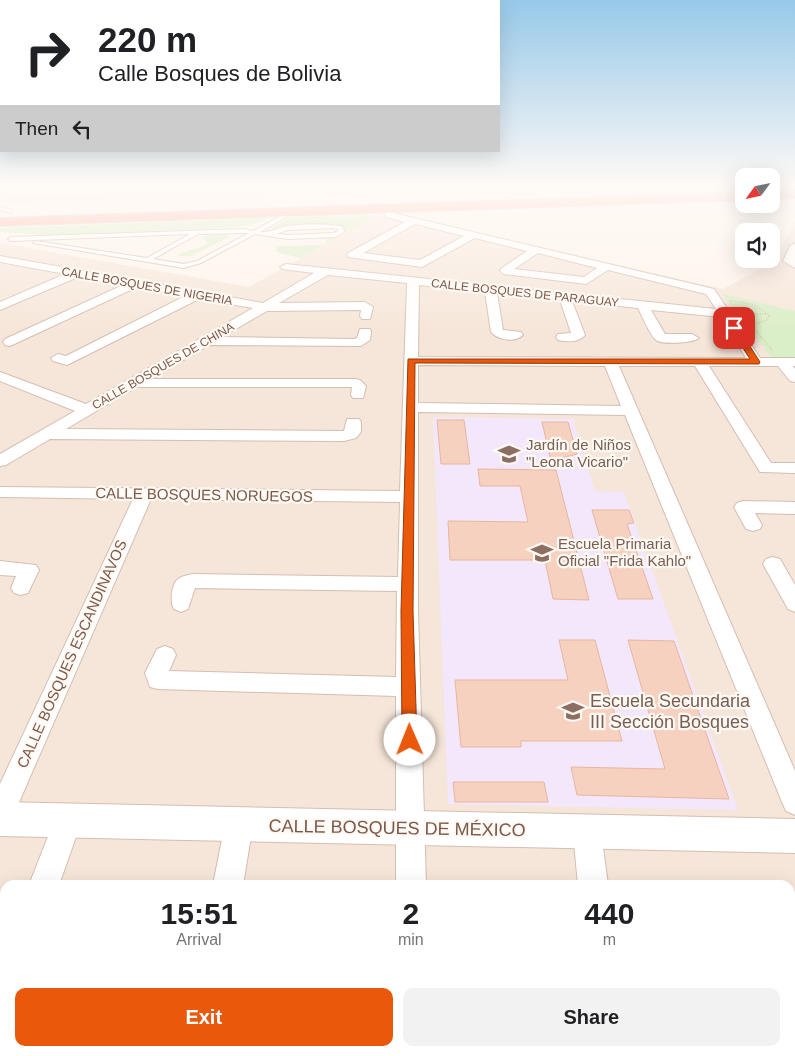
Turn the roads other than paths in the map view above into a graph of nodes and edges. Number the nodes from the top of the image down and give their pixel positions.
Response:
1 (94, 235) edge
2 (192, 235) edge
3 (249, 235) edge
4 (278, 235) edge
5 (328, 235) edge
6 (387, 235) edge
7 (473, 235) edge
8 (474, 235) edge
9 (795, 248) edge
10 (536, 250) junction
11 (0, 260) edge
12 (148, 260) junction
13 (21, 263) junction
14 (795, 265) edge
15 (606, 266) junction
16 (286, 267) dead end
17 (0, 271) edge
18 (326, 271) junction
19 (77, 273) junction
20 (413, 281) junction
21 (134, 284) junction
22 (490, 289) junction
23 (197, 295) junction
24 (565, 297) junction
25 (0, 306) edge
26 (643, 306) junction
27 (264, 307) junction
28 (725, 314) junction
29 (366, 316) dead end
30 (365, 332) dead end
31 (516, 335) dead end
32 (563, 337) dead end
33 (692, 338) dead end
34 (5, 340) edge
35 (205, 341) junction
36 (24, 348) dead end
37 (58, 358) dead end
38 (411, 361) junction
39 (610, 361) junction
40 (700, 362) junction
41 (756, 362) junction
42 (788, 362) edge
43 (0, 376) edge
44 (795, 378) edge
45 (133, 383) junction
46 (358, 395) dead end
47 (411, 407) junction
48 (87, 410) junction
49 (631, 411) junction
50 (353, 422) dead end
51 (46, 434) junction
52 (0, 461) edge
53 (793, 468) dead end
54 (0, 492) edge
55 (144, 495) junction
56 (409, 497) junction
57 (795, 508) edge
58 (753, 524) dead end
59 (773, 564) dead end
60 (0, 568) edge
61 (407, 584) junction
62 (790, 587) edge
63 (21, 588) dead end
64 (181, 604) dead end
65 (795, 604) edge
66 (165, 655) dead end
67 (408, 687) junction
68 (795, 802) edge
69 (0, 814) edge
70 (0, 819) edge
71 (68, 820) junction
72 (239, 824) junction
73 (412, 828) junction
74 (587, 832) junction
75 (795, 836) edge
76 (46, 880) edge
77 (229, 880) edge
78 (411, 880) edge
79 (592, 880) edge

1 - 12 lane
2 - 12 lane
3 - 12 lane
4 - 5 lane
6 - 7 street
8 - 10 street
9 - 14 street
10 - 15 street
10 - 15 street
11 - 13 street, CALLE BOSQUES DE NIGERIA
13 - 17 street
13 - 19 street, CALLE BOSQUES DE NIGERIA
15 - 28 street
16 - 18 street
18 - 20 street, CALLE BOSQUES DE PARAGUAY
18 - 27 street, CALLE BOSQUES DE CHINA
19 - 21 street, CALLE BOSQUES DE NIGERIA
19 - 25 street
20 - 22 street, CALLE BOSQUES DE PARAGUAY
20 - 38 street
21 - 23 street, CALLE BOSQUES DE NIGERIA
21 - 34 street
22 - 24 street, CALLE BOSQUES DE PARAGUAY
22 - 31 street
23 - 27 street, CALLE BOSQUES DE NIGERIA
23 - 37 street
24 - 26 street, CALLE BOSQUES DE PARAGUAY
24 - 32 street
26 - 28 street, CALLE BOSQUES DE PARAGUAY
26 - 33 street
27 - 29 street, CALLE BOSQUES DE NIGERIA
27 - 35 street, CALLE BOSQUES DE CHINA
28 - 41 street
30 - 35 street
34 - 36 street
35 - 45 street, CALLE BOSQUES DE CHINA
38 - 39 street
38 - 47 street
39 - 40 street
39 - 49 street
40 - 41 street
40 - 53 street
41 - 42 street
42 - 44 street
43 - 48 street
45 - 46 street
45 - 48 street, CALLE BOSQUES DE CHINA
47 - 49 street
47 - 56 street
48 - 51 street, CALLE BOSQUES DE CHINA
49 - 68 street
50 - 51 street
51 - 52 street, CALLE BOSQUES DE CHINA
54 - 55 street, CALLE BOSQUES NORUEGOS
55 - 56 street, CALLE BOSQUES NORUEGOS
55 - 69 street, CALLE BOSQUES ESCANDINAVOS
56 - 61 street
57 - 58 street
59 - 62 street
60 - 63 street
61 - 64 street
61 - 67 street
62 - 65 street
66 - 67 street
67 - 73 street
70 - 71 street, CALLE BOSQUES DE MÉXICO
71 - 72 street, CALLE BOSQUES DE MÉXICO
71 - 76 street
72 - 73 street, CALLE BOSQUES DE MÉXICO
72 - 77 street
73 - 74 street, CALLE BOSQUES DE MÉXICO
73 - 78 street
74 - 75 street, CALLE BOSQUES DE MÉXICO
74 - 79 street

